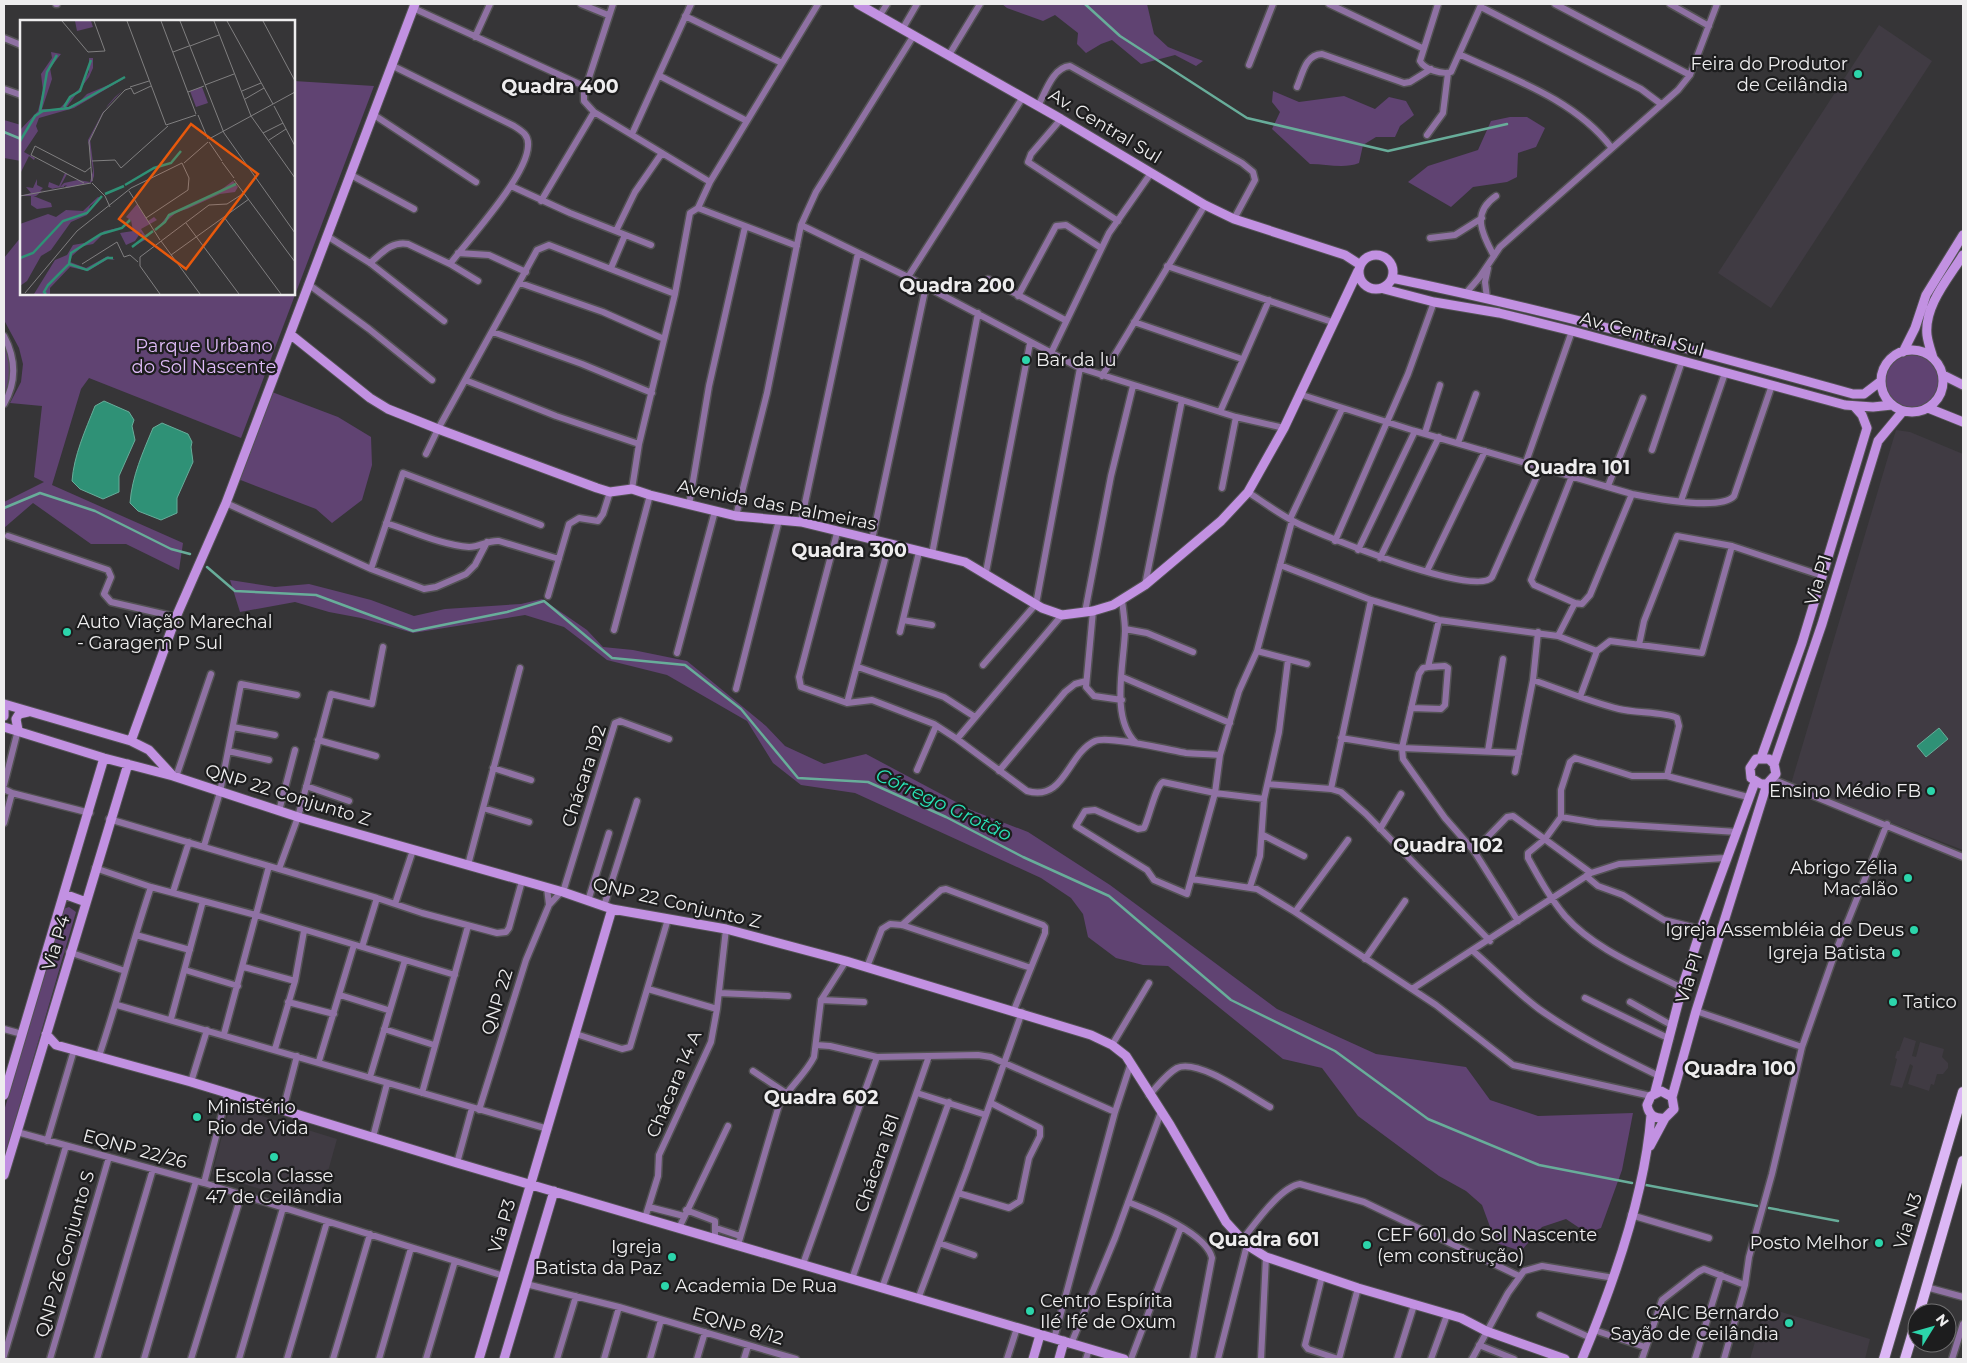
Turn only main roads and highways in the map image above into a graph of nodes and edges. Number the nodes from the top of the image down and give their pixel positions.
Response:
1 (1963, 1092) edge
2 (1963, 1112) edge
3 (1963, 1162) edge
4 (1937, 1180) junction
5 (1930, 1273) junction
6 (1922, 1303) edge
7 (1884, 1359) edge

1 - 4 main road, Via N3
2 - 3 main road
3 - 5 main road, Via N3
4 - 5 main road
4 - 7 main road, Via N3
5 - 6 main road, Via N3

